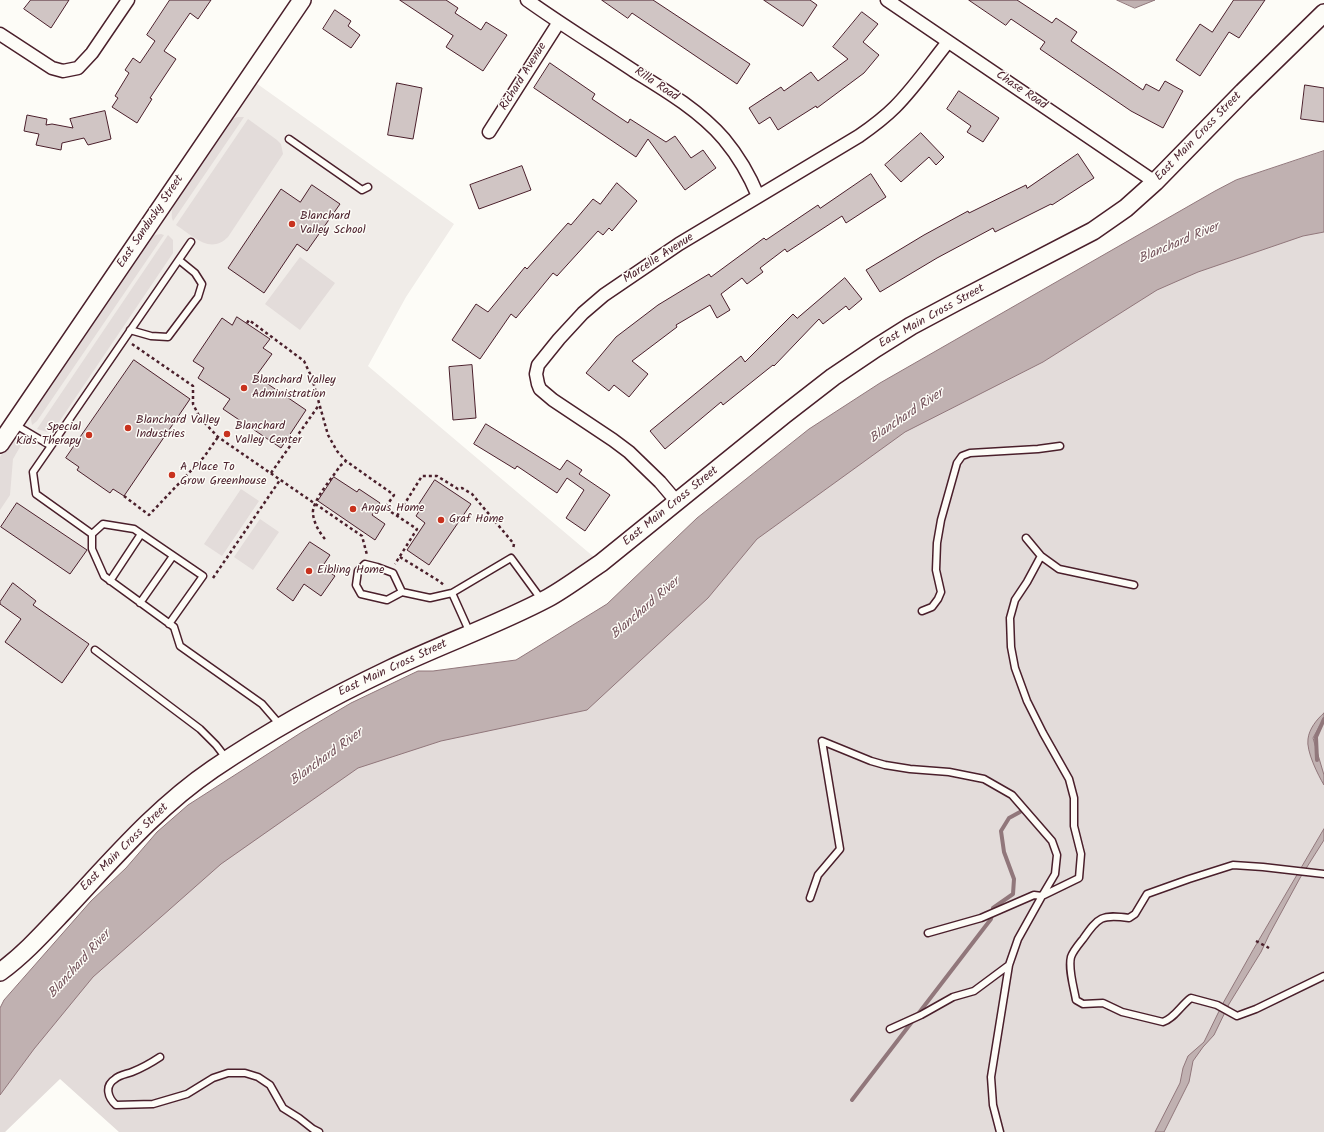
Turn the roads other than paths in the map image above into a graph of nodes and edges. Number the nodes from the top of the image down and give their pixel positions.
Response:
1 (128, 0) edge
2 (302, 0) edge
3 (528, 0) edge
4 (886, 0) edge
5 (1324, 13) edge
6 (559, 22) junction
7 (0, 34) edge
8 (948, 42) junction
9 (489, 132) dead end
10 (289, 139) dead end
11 (1156, 182) junction
12 (368, 187) dead end
13 (758, 196) junction
14 (191, 242) dead end
15 (179, 260) junction
16 (130, 330) junction
17 (14, 424) junction
18 (0, 444) edge
19 (51, 446) junction
20 (1060, 446) dead end
21 (677, 502) junction
22 (92, 534) junction
23 (141, 534) junction
24 (1026, 538) dead end
25 (173, 556) junction
26 (1041, 556) junction
27 (110, 581) junction
28 (1134, 585) dead end
29 (402, 592) junction
30 (452, 593) junction
31 (542, 601) junction
32 (140, 603) junction
33 (922, 611) dead end
34 (169, 624) junction
35 (470, 633) junction
36 (95, 650) dead end
37 (281, 726) junction
38 (227, 760) junction
39 (1324, 874) edge
40 (1042, 896) junction
41 (810, 898) dead end
42 (928, 933) dead end
43 (1008, 965) junction
44 (0, 972) edge
45 (1324, 976) edge
46 (890, 1029) dead end
47 (160, 1057) dead end
48 (319, 1132) edge
49 (1000, 1132) edge

1 - 7 street
2 - 17 main road, East Sandusky Street
3 - 6 street, Rilla Road
4 - 8 street, Chase Road
5 - 11 main road, East Main Cross Street
6 - 9 street, Richard Avenue
6 - 13 street, Rilla Road
8 - 11 street, Chase Road
8 - 13 street, Marcelle Avenue
10 - 12 lane
11 - 21 main road, East Main Cross Street
13 - 21 street, Marcelle Avenue
14 - 15 lane
15 - 16 lane
15 - 16 lane
16 - 19 lane
17 - 18 main road, East Sandusky Street
17 - 19 lane
19 - 22 lane
20 - 33 lane
21 - 31 main road, East Main Cross Street
22 - 23 lane
22 - 27 lane
23 - 25 lane
23 - 27 lane
24 - 26 lane
25 - 32 lane
25 - 34 lane
26 - 28 lane
26 - 40 lane
27 - 32 lane
29 - 29 lane
29 - 30 lane
30 - 31 lane
30 - 35 lane
31 - 35 main road, East Main Cross Street
32 - 34 lane
34 - 37 lane
35 - 37 main road, East Main Cross Street
36 - 38 lane
37 - 38 main road, East Main Cross Street
38 - 44 main road, East Main Cross Street
39 - 45 lane
40 - 41 lane
40 - 42 lane
40 - 43 lane
43 - 46 lane
43 - 49 lane
47 - 48 lane

